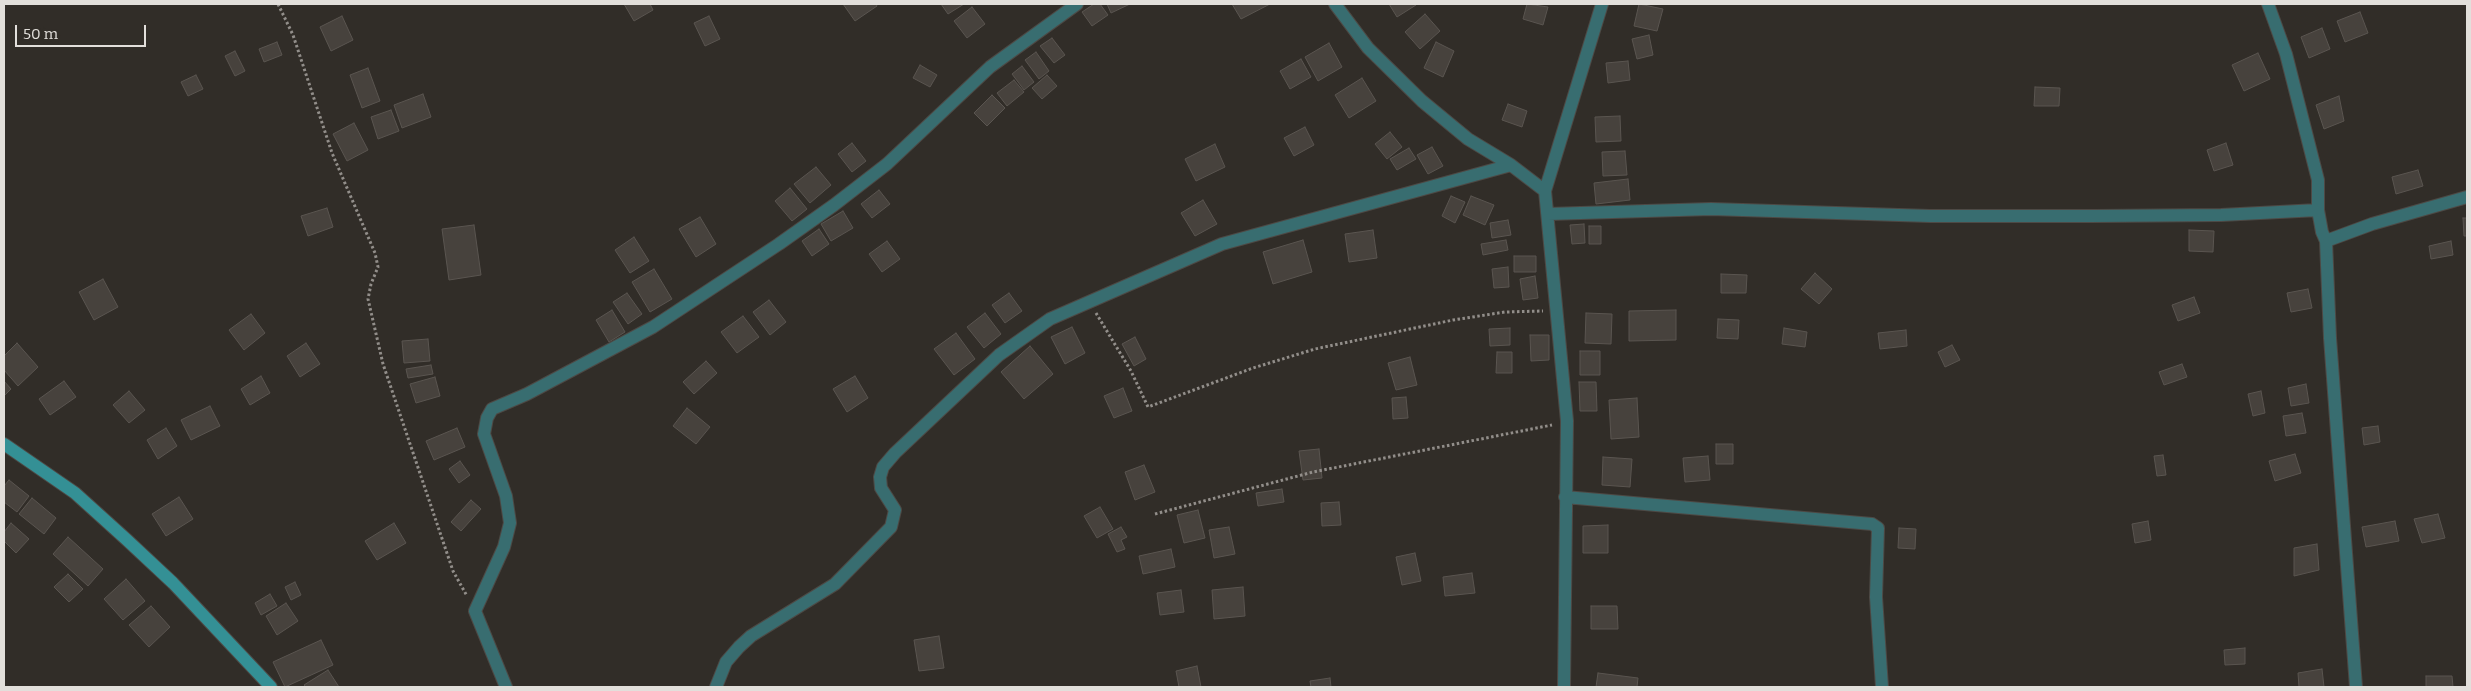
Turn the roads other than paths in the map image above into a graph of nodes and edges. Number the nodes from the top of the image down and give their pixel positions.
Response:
1 (1077, 4) edge
2 (1335, 4) edge
3 (1602, 4) edge
4 (2268, 4) edge
5 (1511, 165) junction
6 (1545, 190) junction
7 (2467, 197) edge
8 (2318, 210) junction
9 (1548, 214) junction
10 (2326, 241) junction
11 (4, 444) edge
12 (1565, 497) junction
13 (271, 687) edge
14 (506, 687) edge
15 (716, 687) edge
16 (1564, 687) edge
17 (1882, 687) edge
18 (2356, 687) edge

1 - 14 street
2 - 5 street
3 - 6 street
4 - 8 street
5 - 6 street
5 - 15 street
6 - 9 street
7 - 10 street
8 - 9 street
8 - 10 street
9 - 12 street
10 - 18 street
11 - 13 street
12 - 16 street
12 - 17 street

